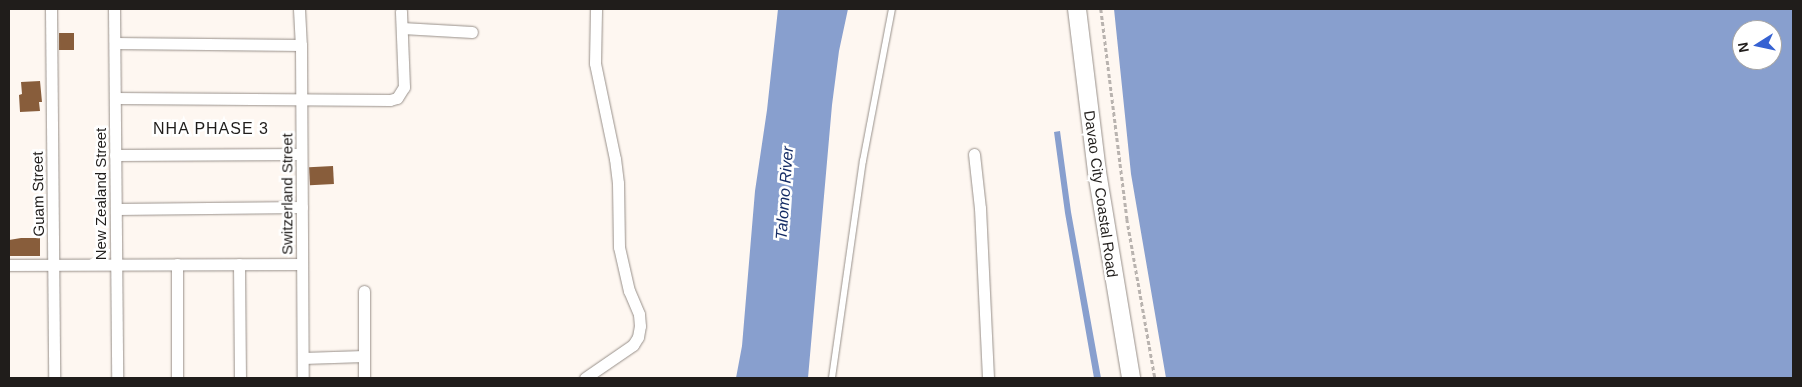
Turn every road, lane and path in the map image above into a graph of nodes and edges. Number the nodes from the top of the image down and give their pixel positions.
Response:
1 (51, 9) edge
2 (114, 9) edge
3 (299, 9) edge
4 (596, 9) edge
5 (892, 9) edge
6 (1077, 9) edge
7 (1101, 9) edge
8 (402, 12) dead end
9 (402, 28) junction
10 (472, 32) dead end
11 (115, 43) junction
12 (301, 45) junction
13 (115, 98) junction
14 (301, 100) junction
15 (301, 154) junction
16 (974, 154) dead end
17 (115, 155) junction
18 (302, 207) junction
19 (116, 209) junction
20 (176, 264) junction
21 (239, 264) junction
22 (302, 264) junction
23 (9, 265) edge
24 (54, 265) junction
25 (116, 265) junction
26 (364, 291) dead end
27 (364, 356) junction
28 (303, 358) junction
29 (54, 378) edge
30 (117, 378) edge
31 (177, 378) edge
32 (240, 378) edge
33 (303, 378) edge
34 (364, 378) edge
35 (585, 378) edge
36 (832, 378) edge
37 (988, 378) edge
38 (1131, 378) edge
39 (1155, 378) edge

1 - 24 street, Guam Street
2 - 11 street, New Zealand Street
3 - 12 street, Switzerland Street
4 - 35 street
5 - 36 lane
6 - 38 main road, Davao City Coastal Road
7 - 39 path
8 - 9 street
9 - 10 street
9 - 14 street
11 - 12 street
11 - 13 street, New Zealand Street
12 - 14 street, Switzerland Street
13 - 14 street
13 - 17 street, New Zealand Street
14 - 15 street, Switzerland Street
15 - 17 street
15 - 18 street, Switzerland Street
16 - 37 street
17 - 19 street, New Zealand Street
18 - 19 street
18 - 22 street, Switzerland Street
19 - 25 street, New Zealand Street
20 - 21 street
20 - 25 street
20 - 31 street
21 - 22 street
21 - 32 street
22 - 28 street, Switzerland Street
23 - 24 street
24 - 25 street
24 - 29 street, Guam Street
25 - 30 street, New Zealand Street
26 - 27 street
27 - 28 street
27 - 34 street
28 - 33 street, Switzerland Street

